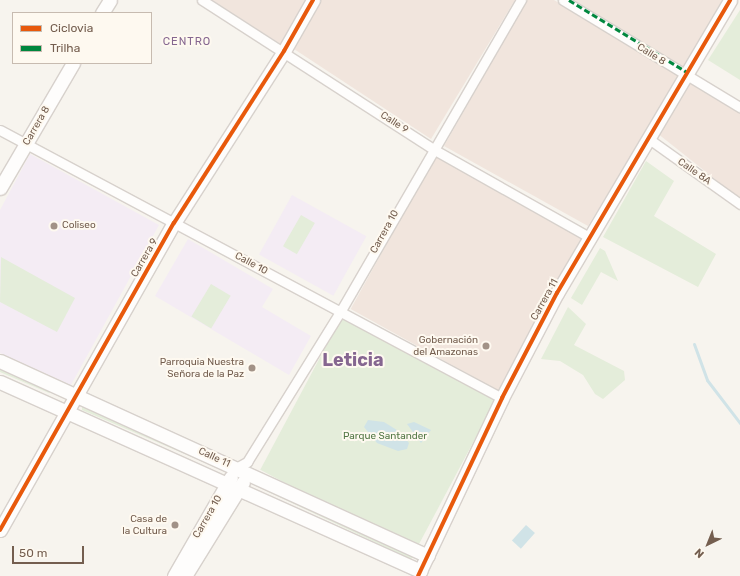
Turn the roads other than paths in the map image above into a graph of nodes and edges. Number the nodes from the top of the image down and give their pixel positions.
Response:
1 (110, 0) edge
2 (202, 0) edge
3 (313, 0) edge
4 (520, 0) edge
5 (563, 0) edge
6 (730, 0) edge
7 (103, 12) edge
8 (284, 51) junction
9 (72, 64) edge
10 (685, 76) junction
11 (740, 108) edge
12 (0, 130) edge
13 (649, 139) junction
14 (26, 144) junction
15 (433, 149) junction
16 (0, 188) edge
17 (740, 204) edge
18 (174, 223) junction
19 (591, 238) junction
20 (340, 312) junction
21 (0, 361) edge
22 (0, 382) edge
23 (77, 394) junction
24 (502, 398) junction
25 (66, 414) junction
26 (244, 468) junction
27 (233, 486) junction
28 (0, 530) edge
29 (428, 556) junction
30 (419, 574) edge
31 (174, 576) edge
32 (185, 576) edge

1 - 7 street
2 - 8 street, Calle 9
3 - 8 street, Carrera 9
4 - 15 street, Carrera 10
5 - 10 street, Calle 8
6 - 10 street, Carrera 11
8 - 15 street, Calle 9
8 - 18 street, Carrera 9
9 - 14 street, Carrera 8
10 - 11 street, Calle 8
10 - 13 street, Carrera 11
12 - 14 street, Calle 10
13 - 17 street, Calle 8A
13 - 19 street, Carrera 11
14 - 16 street, Carrera 8
14 - 18 street, Calle 10
15 - 19 street, Calle 9
15 - 20 street, Carrera 10
18 - 20 street, Calle 10
18 - 23 street, Carrera 9
19 - 24 street, Carrera 11
20 - 24 street, Calle 10
20 - 26 street, Carrera 10
21 - 23 street, Calle 11
22 - 25 street, Calle 11
23 - 25 street, Carrera 9
23 - 26 street, Calle 11
24 - 29 street, Carrera 11
25 - 27 street, Calle 11
25 - 28 street, Carrera 9
26 - 27 street, Carrera 10
26 - 29 street, Calle 11
27 - 30 street, Calle 11
27 - 31 street, Carrera 10
27 - 32 street, Carrera 10
29 - 30 street, Carrera 11

